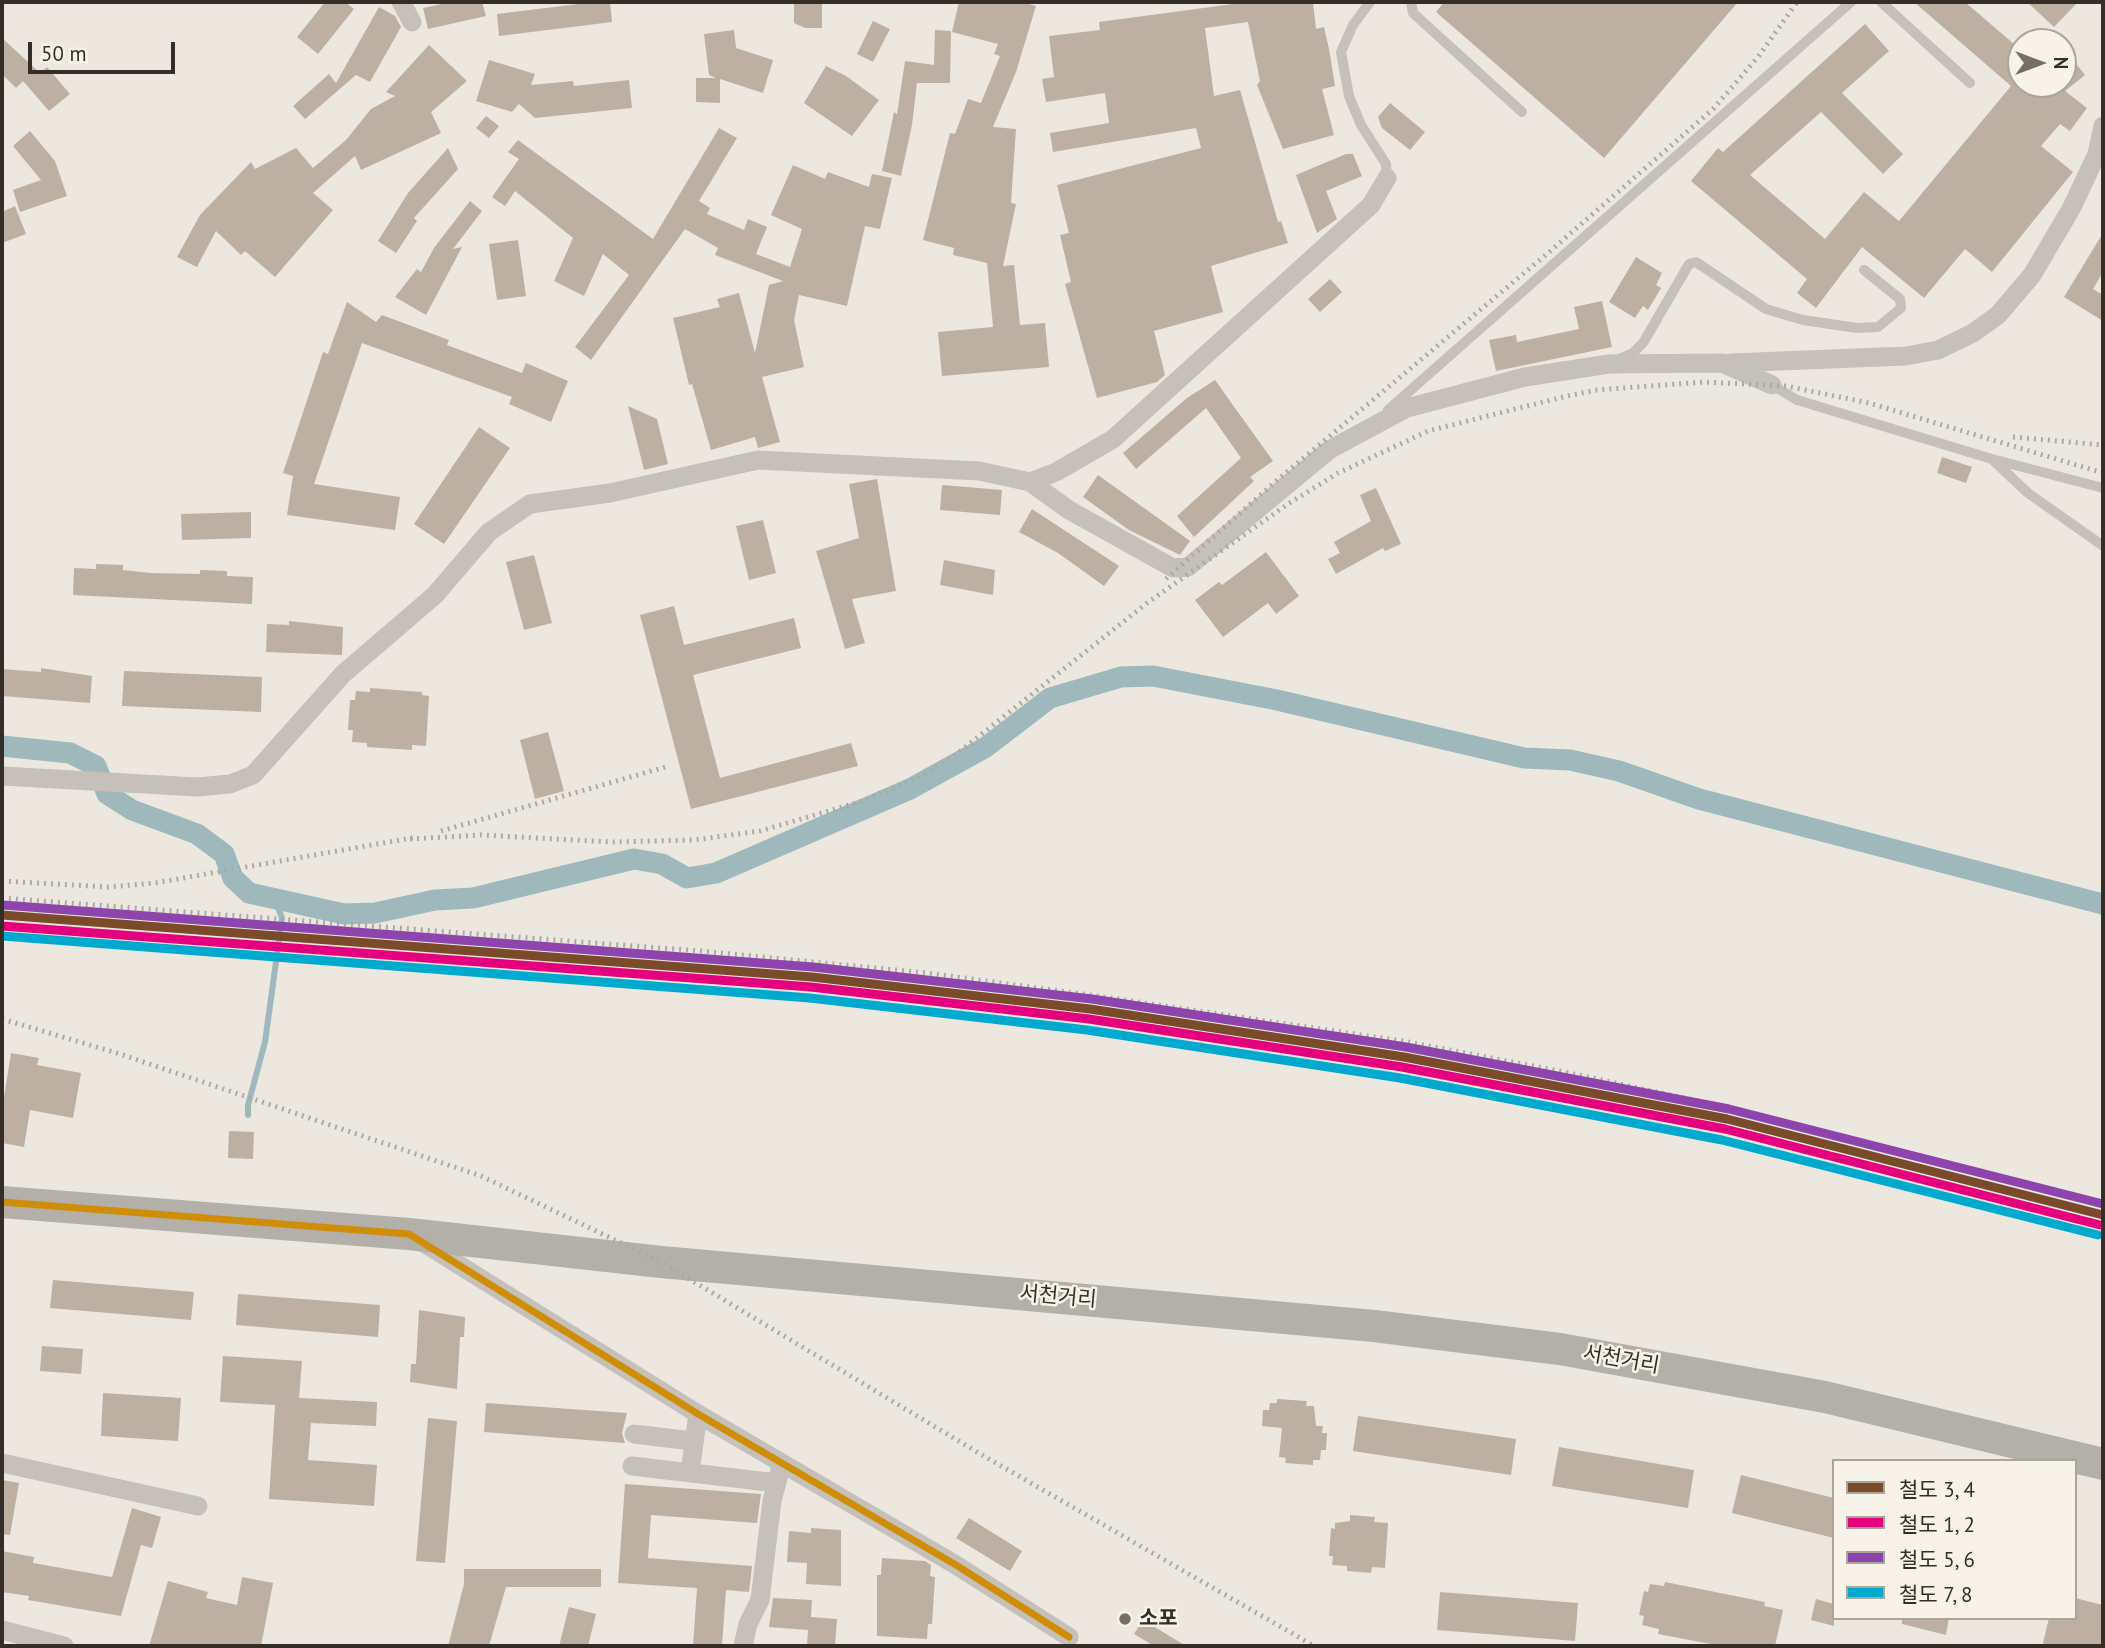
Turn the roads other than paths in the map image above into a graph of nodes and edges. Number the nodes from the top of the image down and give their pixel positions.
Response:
1 (401, 2) edge
2 (1370, 2) edge
3 (1411, 2) edge
4 (1851, 2) edge
5 (1881, 2) edge
6 (1843, 6) edge
7 (412, 22) dead end
8 (1970, 83) dead end
9 (1522, 112) dead end
10 (2103, 126) edge
11 (1387, 178) joint
12 (1864, 270) dead end
13 (1722, 363) junction
14 (1609, 364) junction
15 (1772, 385) joint
16 (1364, 431) junction
17 (1992, 459) junction
18 (1030, 482) junction
19 (2103, 488) edge
20 (2103, 547) edge
21 (2, 776) edge
22 (2, 1202) edge
23 (409, 1234) junction
24 (698, 1414) junction
25 (634, 1434) dead end
26 (656, 1437) junction
27 (692, 1441) junction
28 (2, 1463) edge
29 (782, 1463) junction
30 (2103, 1464) edge
31 (632, 1465) dead end
32 (654, 1468) junction
33 (690, 1473) junction
34 (777, 1483) junction
35 (198, 1506) dead end
36 (2, 1630) edge
37 (1069, 1637) dead end
38 (64, 1646) edge
39 (743, 1646) edge

1 - 7 street
2 - 11 lane
3 - 9 lane
4 - 6 lane
5 - 8 lane
6 - 16 lane
10 - 13 street
11 - 18 street
12 - 14 lane
13 - 14 street
13 - 15 street
14 - 16 street
15 - 17 lane
16 - 18 street
17 - 19 lane
17 - 20 lane
18 - 21 street
22 - 23 main road, 서천거리
23 - 24 street
23 - 30 main road, 서천거리
24 - 27 street
24 - 29 street
25 - 26 street
26 - 27 street
26 - 32 street
27 - 33 street
28 - 35 street
29 - 34 street
29 - 37 street
31 - 32 street
32 - 33 street
33 - 34 street
34 - 39 street
36 - 38 street

